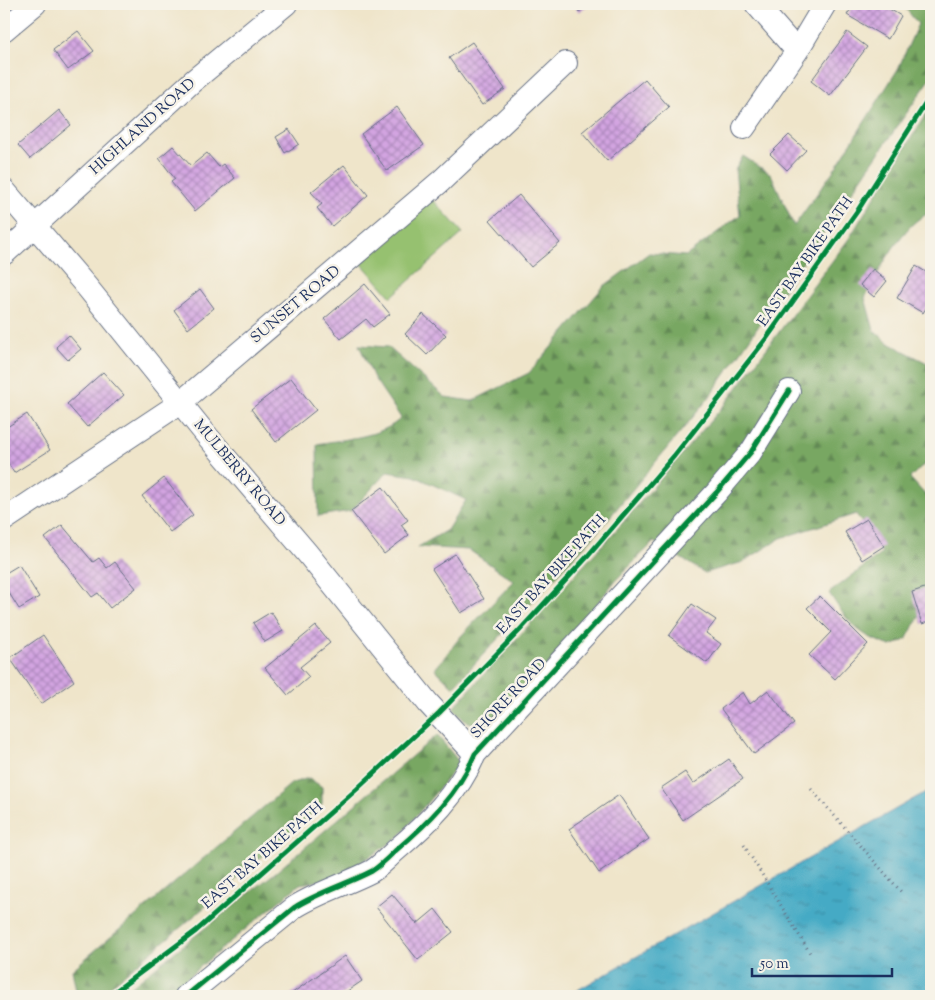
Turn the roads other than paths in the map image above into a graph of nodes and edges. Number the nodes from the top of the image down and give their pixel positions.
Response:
1 (35, 4) edge
2 (286, 4) edge
3 (756, 4) edge
4 (824, 4) edge
5 (4, 30) edge
6 (797, 51) junction
7 (566, 63) dead end
8 (744, 128) dead end
9 (4, 190) edge
10 (35, 226) junction
11 (4, 254) edge
12 (789, 391) dead end
13 (180, 403) junction
14 (4, 520) edge
15 (476, 754) junction
16 (186, 996) edge

1 - 5 street
2 - 10 street, HIGHLAND ROAD
3 - 6 street
4 - 6 street
6 - 8 street
7 - 13 street, SUNSET ROAD
9 - 10 street, MULBERRY ROAD
10 - 11 street, HIGHLAND ROAD
10 - 13 street, MULBERRY ROAD
12 - 15 street, SHORE ROAD
13 - 14 street, SUNSET ROAD
13 - 15 street, MULBERRY ROAD
15 - 16 street, SHORE ROAD

